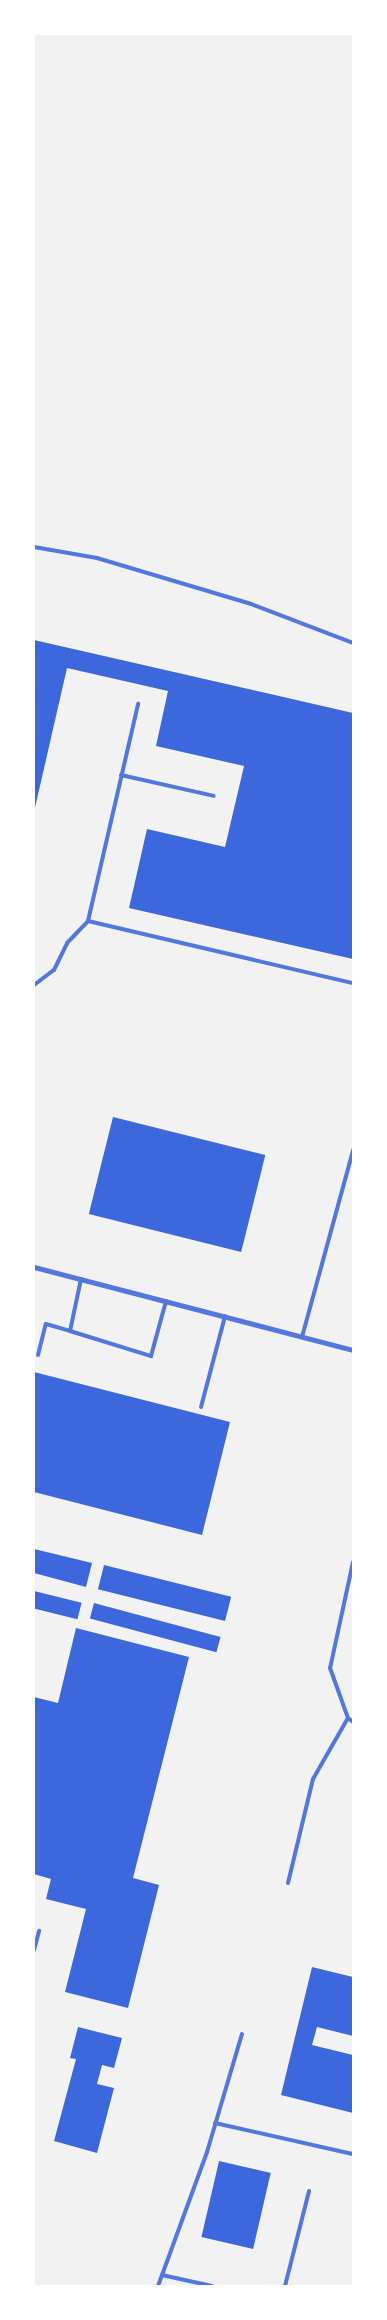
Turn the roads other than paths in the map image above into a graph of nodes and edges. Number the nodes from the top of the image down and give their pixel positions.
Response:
1 (34, 547) edge
2 (353, 643) edge
3 (138, 704) dead end
4 (122, 775) junction
5 (214, 796) dead end
6 (88, 921) junction
7 (353, 983) edge
8 (34, 985) edge
9 (353, 1150) edge
10 (34, 1267) edge
11 (81, 1279) junction
12 (166, 1300) junction
13 (226, 1316) junction
14 (70, 1331) junction
15 (302, 1337) junction
16 (353, 1350) edge
17 (38, 1355) dead end
18 (201, 1406) dead end
19 (353, 1562) edge
20 (348, 1718) junction
21 (353, 1722) edge
22 (288, 1883) dead end
23 (39, 1931) dead end
24 (34, 1950) edge
25 (242, 2034) dead end
26 (216, 2123) junction
27 (353, 2154) edge
28 (309, 2191) dead end
29 (162, 2275) junction
30 (158, 2286) edge
31 (212, 2286) edge
32 (285, 2286) edge

1 - 2 lane
3 - 4 lane
4 - 5 lane
4 - 6 lane
6 - 7 lane
6 - 8 lane
9 - 15 lane
10 - 11 street
11 - 12 street
11 - 14 lane
12 - 13 street
12 - 14 lane
13 - 15 street
13 - 18 lane
14 - 17 lane
15 - 16 street
19 - 20 lane
20 - 21 lane
20 - 22 lane
23 - 24 lane
25 - 26 lane
26 - 27 lane
26 - 29 lane
28 - 32 lane
29 - 30 lane
29 - 31 lane

